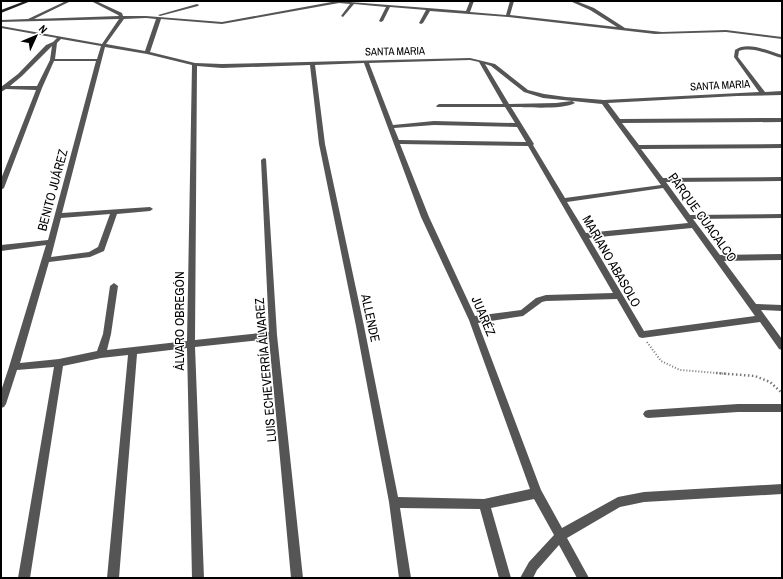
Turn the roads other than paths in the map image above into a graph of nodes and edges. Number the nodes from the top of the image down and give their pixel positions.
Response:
1 (28, 1) edge
2 (69, 1) edge
3 (93, 1) edge
4 (311, 1) edge
5 (342, 1) edge
6 (472, 1) edge
7 (512, 1) edge
8 (572, 1) edge
9 (353, 3) junction
10 (197, 5) dead end
11 (322, 6) junction
12 (389, 6) junction
13 (428, 10) junction
14 (3, 11) edge
15 (468, 12) junction
16 (343, 16) dead end
17 (508, 16) junction
18 (122, 18) junction
19 (156, 18) junction
20 (26, 20) junction
21 (381, 21) dead end
22 (1, 22) edge
23 (421, 23) dead end
24 (1, 27) edge
25 (624, 29) junction
26 (60, 38) junction
27 (782, 38) edge
28 (55, 43) junction
29 (103, 46) junction
30 (147, 53) junction
31 (782, 57) edge
32 (52, 60) junction
33 (100, 60) junction
34 (366, 61) junction
35 (481, 61) junction
36 (312, 63) junction
37 (195, 64) junction
38 (2, 88) edge
39 (40, 88) junction
40 (763, 93) junction
41 (782, 93) edge
42 (584, 100) junction
43 (604, 102) junction
44 (508, 104) junction
45 (439, 106) dead end
46 (782, 120) edge
47 (618, 121) junction
48 (519, 125) junction
49 (391, 127) junction
50 (396, 142) junction
51 (531, 144) junction
52 (782, 146) edge
53 (637, 147) junction
54 (264, 160) dead end
55 (782, 179) edge
56 (662, 183) junction
57 (1, 188) edge
58 (562, 200) junction
59 (150, 209) dead end
60 (114, 212) junction
61 (58, 216) junction
62 (782, 216) edge
63 (688, 217) junction
64 (693, 225) junction
65 (584, 236) junction
66 (51, 242) junction
67 (1, 248) edge
68 (782, 257) edge
69 (718, 258) junction
70 (46, 260) junction
71 (114, 286) dead end
72 (618, 296) junction
73 (754, 307) junction
74 (782, 308) edge
75 (762, 318) junction
76 (473, 320) junction
77 (273, 335) junction
78 (191, 344) junction
79 (782, 346) edge
80 (133, 350) junction
81 (101, 354) junction
82 (59, 363) junction
83 (14, 367) junction
84 (1, 404) edge
85 (782, 408) edge
86 (648, 414) dead end
87 (782, 489) edge
88 (537, 493) junction
89 (394, 502) junction
90 (484, 504) junction
91 (561, 535) junction
92 (24, 578) edge
93 (113, 578) edge
94 (198, 578) edge
95 (297, 578) edge
96 (406, 578) edge
97 (505, 578) edge
98 (526, 578) edge
99 (583, 578) edge

1 - 14 main road
2 - 20 street
3 - 18 street
4 - 11 street
5 - 9 street
5 - 11 street
6 - 15 street
7 - 17 street
8 - 25 street
9 - 12 street
9 - 16 street
10 - 19 street
11 - 19 street
12 - 13 street
12 - 21 street
13 - 15 street
13 - 23 street
15 - 17 street
17 - 25 street
18 - 19 street
18 - 20 street
18 - 29 street, BENITO JUÁREZ
19 - 30 street
20 - 22 street
24 - 26 street, SANTA MARIA
25 - 27 street
26 - 28 street
26 - 29 street, SANTA MARIA
28 - 32 street
28 - 38 street
29 - 30 street, SANTA MARIA
29 - 33 street, BENITO JUÁREZ
30 - 37 street, SANTA MARIA
31 - 40 street
32 - 33 street
32 - 39 street
33 - 61 street, BENITO JUÁREZ
34 - 35 street, SANTA MARIA
34 - 36 street, SANTA MARIA
34 - 49 street, JUARÉZ
35 - 42 street, SANTA MARIA
35 - 44 street, MARIANO ABASOLO
36 - 37 street, SANTA MARIA
36 - 89 street, ALLENDE
37 - 78 street, ÁLVARO OBREGÓN
38 - 39 street
39 - 57 street
40 - 41 street, SANTA MARIA
40 - 43 street, SANTA MARIA
42 - 43 street, SANTA MARIA
42 - 44 street
43 - 47 street, PARQUE CUACALCO
44 - 45 street
44 - 48 street, MARIANO ABASOLO
46 - 47 street
47 - 53 street, PARQUE CUACALCO
48 - 49 street
48 - 51 street, MARIANO ABASOLO
49 - 50 street, JUARÉZ
50 - 51 street
50 - 76 street, JUARÉZ
51 - 58 street, MARIANO ABASOLO
52 - 53 street
53 - 56 street, PARQUE CUACALCO
54 - 77 street, LUIS ECHEVERRÍA ÁLVAREZ
55 - 56 street
56 - 58 street
56 - 63 street, PARQUE CUACALCO
58 - 65 street, MARIANO ABASOLO
59 - 60 street
60 - 61 street
60 - 70 street
61 - 66 street, BENITO JUÁREZ
62 - 63 street
63 - 64 street, PARQUE CUACALCO
64 - 65 street
64 - 69 street, PARQUE CUACALCO
65 - 72 street, MARIANO ABASOLO
66 - 67 street
66 - 70 street, BENITO JUÁREZ
68 - 69 street
69 - 73 street, PARQUE CUACALCO
70 - 83 street, BENITO JUÁREZ
71 - 81 street
72 - 75 street, MARIANO ABASOLO
72 - 76 street
73 - 74 street
73 - 75 street, PARQUE CUACALCO
75 - 79 street, PARQUE CUACALCO
76 - 88 street, JUARÉZ
77 - 78 street
77 - 95 street, LUIS ECHEVERRÍA ÁLVAREZ
78 - 80 street
78 - 94 street, ÁLVARO OBREGÓN
80 - 81 street
80 - 93 street
81 - 82 street
82 - 83 street
82 - 92 street
83 - 84 street, BENITO JUÁREZ
85 - 86 street
87 - 91 street
88 - 90 street
88 - 91 street, JUARÉZ
89 - 90 street
89 - 96 street, ALLENDE
90 - 97 street
91 - 98 street
91 - 99 street, JUARÉZ

